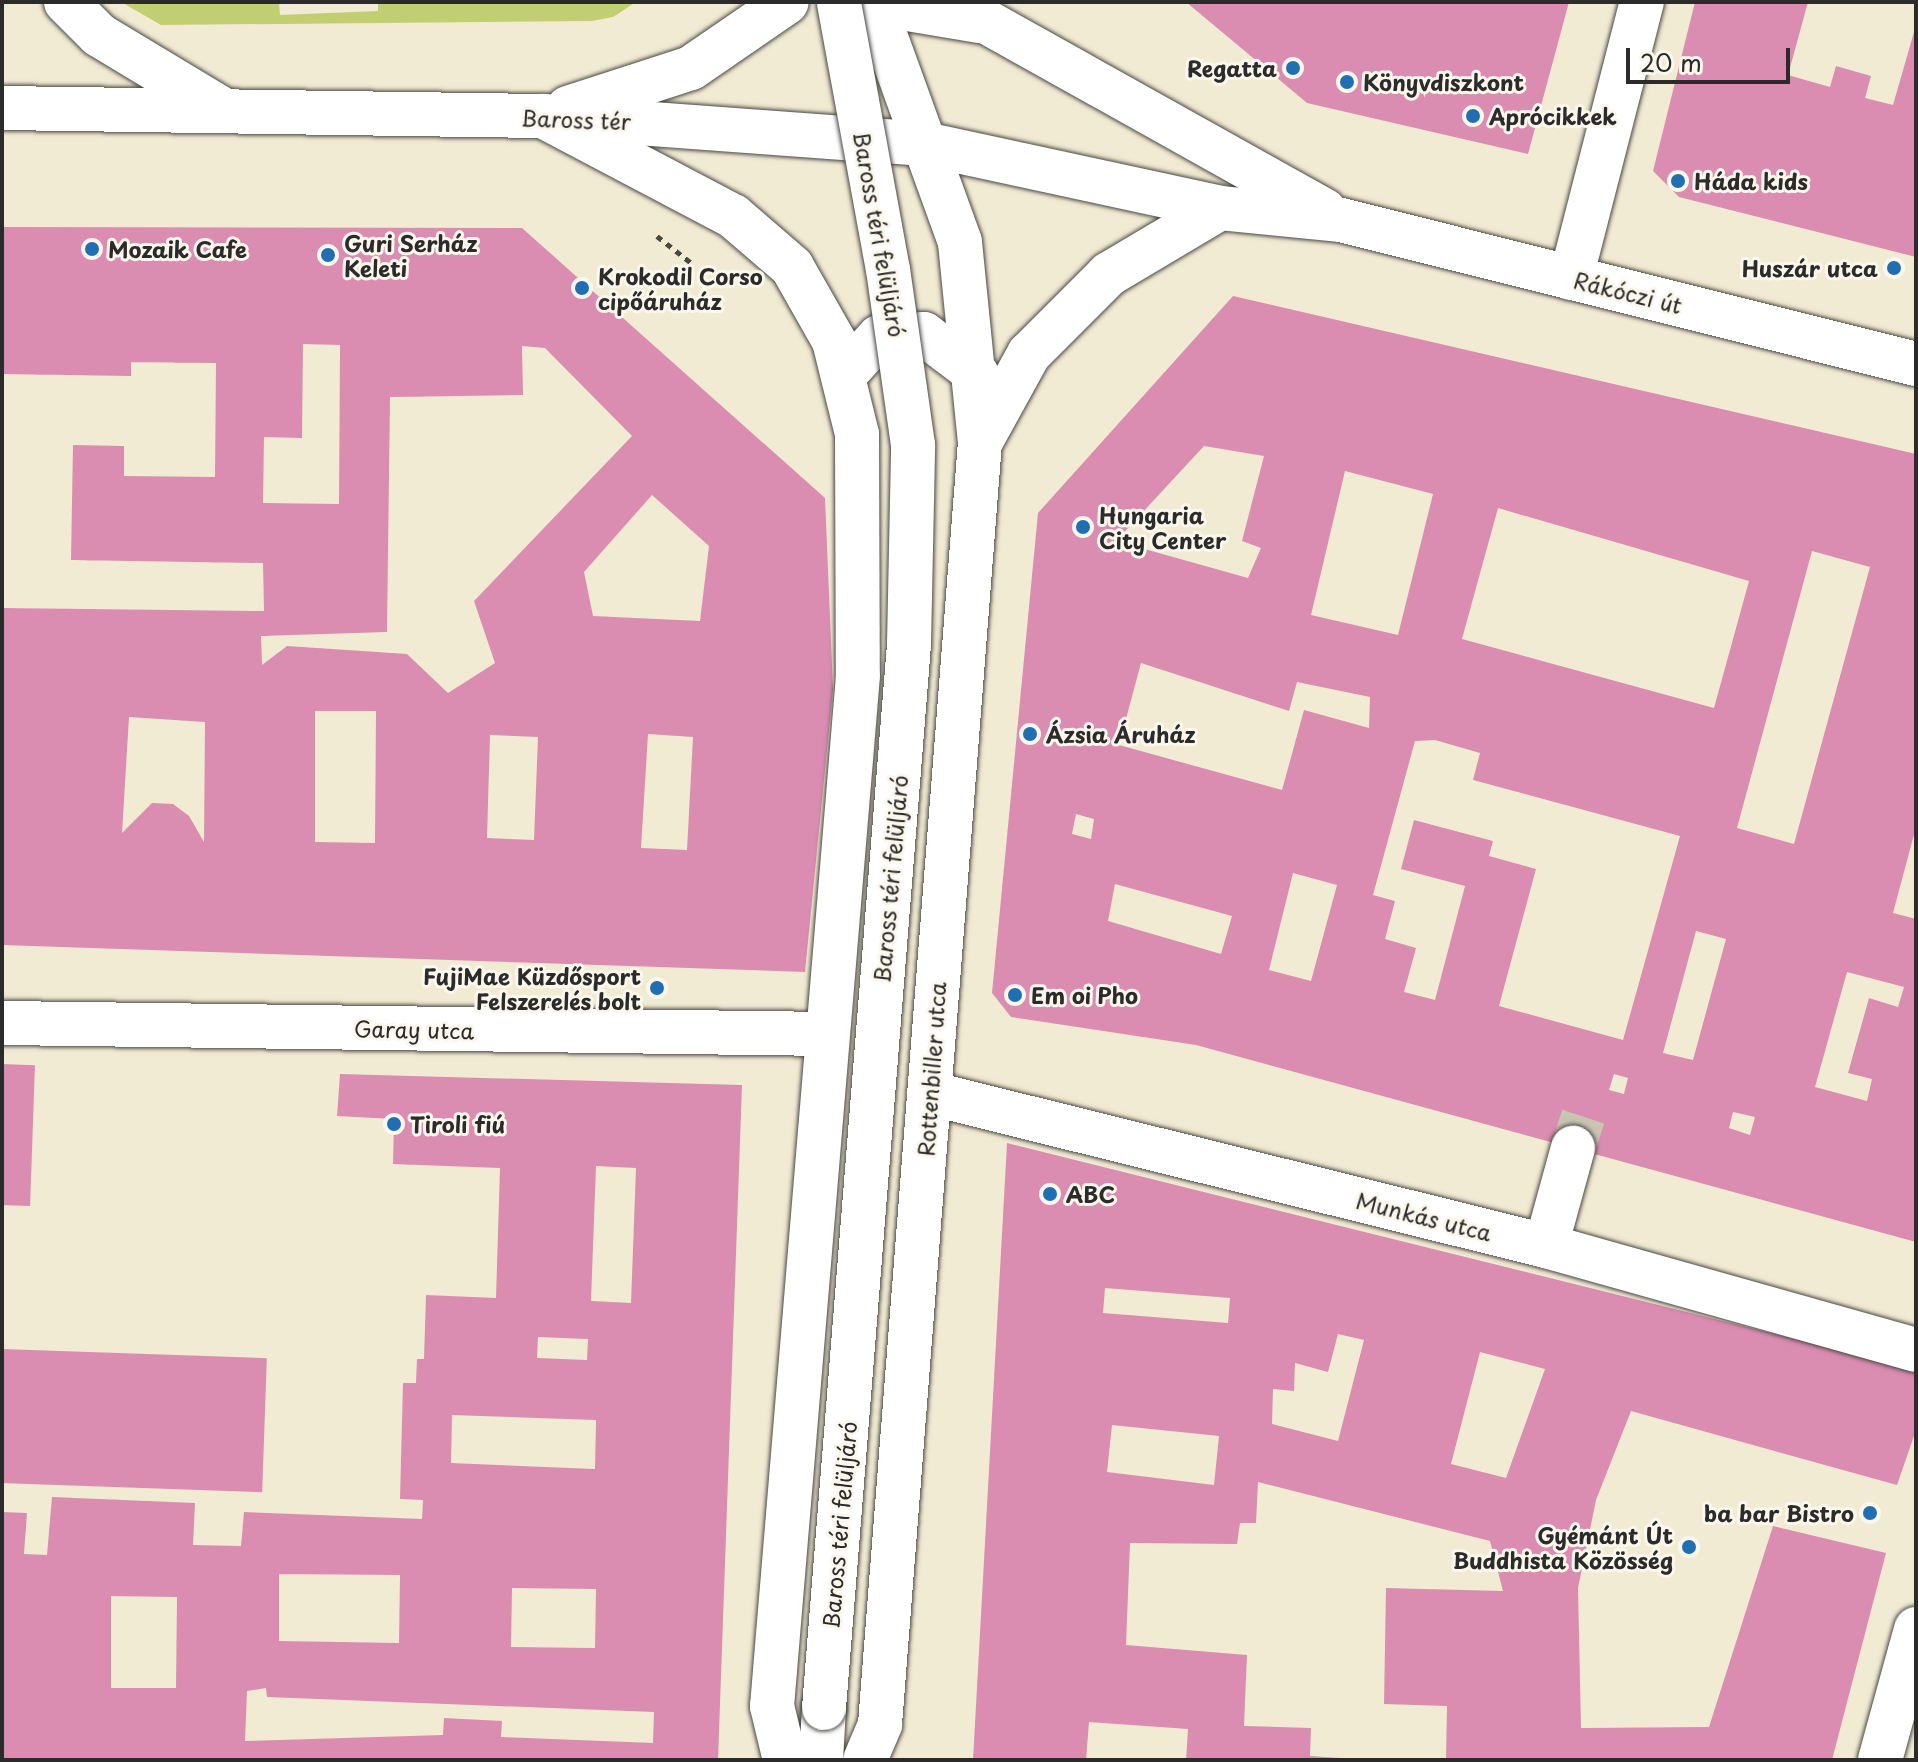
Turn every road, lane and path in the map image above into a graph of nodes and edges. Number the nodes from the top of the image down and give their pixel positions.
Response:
1 (66, 2) edge
2 (863, 2) edge
3 (1642, 2) edge
4 (769, 9) edge
5 (968, 12) edge
6 (2, 108) edge
7 (227, 112) junction
8 (543, 116) junction
9 (925, 144) junction
10 (1220, 208) junction
11 (1341, 220) junction
12 (646, 228) dead end
13 (694, 265) dead end
14 (1571, 278) junction
15 (1916, 364) edge
16 (845, 374) junction
17 (977, 374) junction
18 (980, 443) junction
19 (2, 1023) edge
20 (826, 1034) junction
21 (929, 1093) junction
22 (1573, 1148) tunnel mouth
23 (1546, 1246) junction
24 (1916, 1350) edge
25 (1916, 1629) edge
26 (785, 1760) edge
27 (821, 1760) edge
28 (865, 1760) edge
29 (1880, 1760) edge

1 - 7 street
2 - 5 street
2 - 9 street
2 - 27 street, Baross téri felüljáró, bridge
3 - 14 street
4 - 8 street
5 - 11 street, Rákóczi út
6 - 7 street, Baross tér
7 - 8 street, Baross tér
8 - 9 street, Baross tér
8 - 16 street
9 - 10 street, Baross tér
9 - 17 street, Rottenbiller utca
10 - 11 street, Rákóczi út
10 - 18 street
11 - 14 street, Rákóczi út
12 - 13 path
14 - 15 street, Rákóczi út
16 - 17 street
16 - 20 street
17 - 18 street, Rottenbiller utca
18 - 21 street, Rottenbiller utca
19 - 20 street, Garay utca
20 - 26 street
21 - 23 street, Munkás utca
21 - 28 street, Rottenbiller utca
22 - 23 street
23 - 24 street, Munkás utca
25 - 29 street

